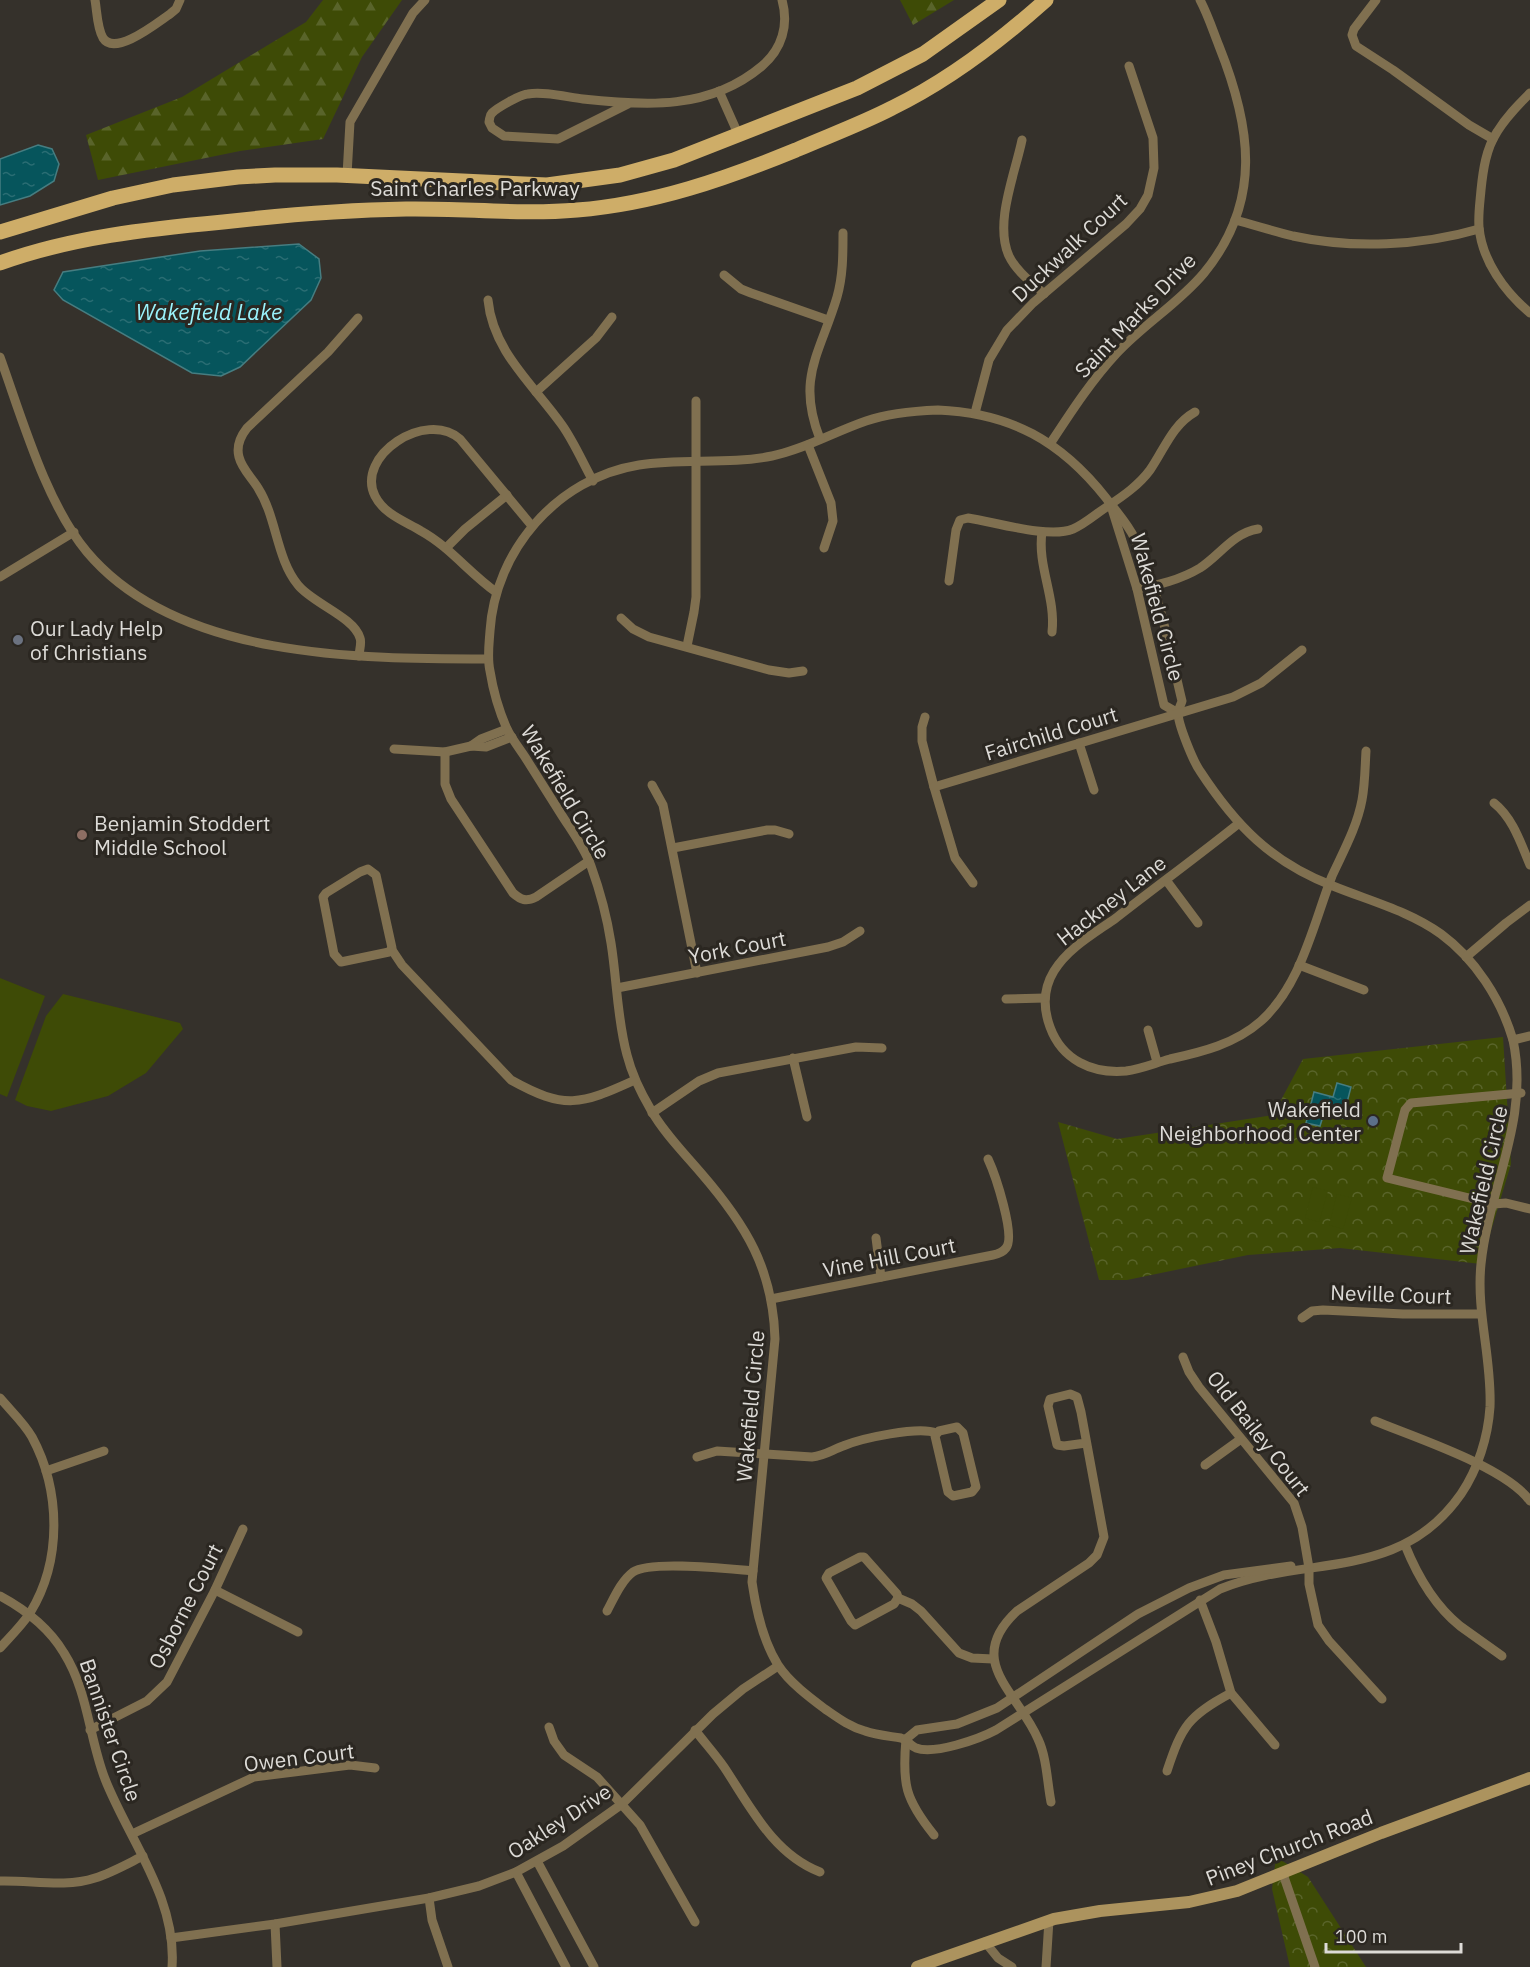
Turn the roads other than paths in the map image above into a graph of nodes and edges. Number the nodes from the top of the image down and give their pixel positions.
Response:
1 (95, 0) edge
2 (180, 0) edge
3 (426, 0) edge
4 (782, 0) edge
5 (999, 0) edge
6 (1046, 0) edge
7 (1200, 0) edge
8 (1376, 0) edge
9 (1129, 66) dead end
10 (719, 91) junction
11 (1530, 93) edge
12 (628, 104) junction
13 (739, 136) junction
14 (1022, 140) dead end
15 (1493, 140) junction
16 (347, 175) junction
17 (1235, 220) junction
18 (1479, 229) junction
19 (0, 232) edge
20 (843, 232) dead end
21 (0, 263) edge
22 (724, 275) dead end
23 (1044, 294) junction
24 (488, 300) dead end
25 (1530, 313) edge
26 (612, 317) dead end
27 (358, 318) dead end
28 (828, 320) junction
29 (0, 357) edge
30 (5, 384) edge
31 (536, 393) junction
32 (696, 400) dead end
33 (1195, 412) dead end
34 (975, 413) junction
35 (820, 440) junction
36 (1050, 444) junction
37 (808, 445) junction
38 (696, 462) junction
39 (593, 481) junction
40 (507, 495) junction
41 (1111, 504) junction
42 (532, 526) junction
43 (1258, 529) dead end
44 (74, 532) junction
45 (1042, 532) junction
46 (446, 548) junction
47 (824, 548) dead end
48 (0, 576) edge
49 (949, 581) dead end
50 (1153, 586) junction
51 (1137, 589) junction
52 (495, 592) junction
53 (621, 618) dead end
54 (1052, 632) dead end
55 (687, 646) junction
56 (1302, 650) dead end
57 (359, 656) junction
58 (488, 659) junction
59 (803, 671) dead end
60 (1178, 713) junction
61 (925, 717) dead end
62 (510, 733) junction
63 (1079, 743) junction
64 (394, 749) dead end
65 (1366, 751) dead end
66 (445, 752) junction
67 (652, 785) dead end
68 (934, 787) junction
69 (1094, 790) dead end
70 (1494, 803) dead end
71 (1238, 824) junction
72 (789, 834) dead end
73 (673, 848) junction
74 (589, 861) junction
75 (1530, 865) edge
76 (1166, 880) junction
77 (973, 883) dead end
78 (1329, 885) junction
79 (1530, 905) edge
80 (1198, 923) dead end
81 (860, 931) dead end
82 (392, 950) junction
83 (1466, 957) junction
84 (1299, 965) junction
85 (697, 973) junction
86 (617, 988) junction
87 (1364, 990) dead end
88 (1045, 998) junction
89 (1006, 999) dead end
90 (1148, 1030) dead end
91 (1530, 1036) edge
92 (1513, 1040) junction
93 (882, 1048) dead end
94 (794, 1058) junction
95 (1157, 1062) junction
96 (635, 1080) junction
97 (1521, 1093) junction
98 (652, 1113) junction
99 (807, 1117) dead end
100 (988, 1160) dead end
101 (1494, 1204) junction
102 (1530, 1209) edge
103 (876, 1238) dead end
104 (881, 1277) junction
105 (771, 1299) junction
106 (1481, 1314) junction
107 (1302, 1318) dead end
108 (1183, 1357) dead end
109 (0, 1398) edge
110 (1375, 1421) dead end
111 (936, 1433) junction
112 (1241, 1439) junction
113 (1086, 1443) junction
114 (104, 1451) dead end
115 (765, 1455) junction
116 (697, 1457) dead end
117 (1477, 1464) junction
118 (1204, 1465) dead end
119 (46, 1471) junction
120 (1530, 1502) edge
121 (243, 1529) dead end
122 (1405, 1545) junction
123 (1309, 1568) junction
124 (753, 1571) junction
125 (215, 1590) junction
126 (0, 1596) edge
127 (898, 1598) junction
128 (1200, 1600) junction
129 (608, 1611) dead end
130 (29, 1614) junction
131 (298, 1632) dead end
132 (0, 1648) edge
133 (1503, 1656) dead end
134 (993, 1659) junction
135 (778, 1666) junction
136 (1231, 1693) junction
137 (1012, 1699) junction
138 (1382, 1699) dead end
139 (1023, 1714) junction
140 (549, 1727) dead end
141 (90, 1730) junction
142 (695, 1730) junction
143 (906, 1739) junction
144 (1275, 1745) dead end
145 (375, 1768) dead end
146 (1167, 1772) dead end
147 (1530, 1778) edge
148 (1051, 1802) dead end
149 (622, 1804) junction
150 (132, 1834) junction
151 (934, 1835) dead end
152 (142, 1856) junction
153 (537, 1861) junction
154 (516, 1872) junction
155 (820, 1872) dead end
156 (1283, 1874) junction
157 (0, 1881) edge
158 (429, 1898) junction
159 (1049, 1920) junction
160 (695, 1922) dead end
161 (275, 1924) junction
162 (171, 1938) junction
163 (985, 1942) junction
164 (172, 1967) edge
165 (277, 1967) edge
166 (448, 1967) edge
167 (566, 1967) edge
168 (594, 1967) edge
169 (917, 1967) edge
170 (1012, 1967) edge
171 (1046, 1967) edge
172 (1315, 1967) edge

1 - 2 street
3 - 16 street
4 - 10 street
5 - 13 main road, Saint Charles Parkway
6 - 21 main road, Saint Charles Parkway
7 - 17 street, Saint Marks Drive
8 - 15 street
9 - 23 street, Duckwalk Court
10 - 12 street
10 - 13 street
11 - 15 street
12 - 12 street
13 - 16 main road, Saint Charles Parkway
14 - 23 street
15 - 18 street
16 - 19 main road, Saint Charles Parkway
17 - 18 street
17 - 36 street, Saint Marks Drive
18 - 25 street
20 - 28 street
22 - 28 street
23 - 34 street, Duckwalk Court
24 - 31 street
26 - 31 street
27 - 57 street
28 - 35 street
29 - 30 street
30 - 44 street
31 - 39 street
32 - 38 street
33 - 41 street
34 - 35 street, Wakefield Circle
34 - 36 street, Wakefield Circle
35 - 37 street, Wakefield Circle
36 - 41 street, Wakefield Circle
37 - 38 street, Wakefield Circle
37 - 47 street
38 - 39 street, Wakefield Circle
38 - 55 street
39 - 42 street, Wakefield Circle
40 - 42 street
40 - 46 street
40 - 46 street
41 - 45 street
41 - 50 street, Wakefield Circle
41 - 51 street, Wakefield Circle
42 - 52 street, Wakefield Circle
43 - 50 street
44 - 48 street
44 - 57 street
45 - 49 street
45 - 54 street
46 - 52 street
50 - 51 street
50 - 60 street, Wakefield Circle
51 - 60 street, Wakefield Circle
52 - 58 street, Wakefield Circle
53 - 55 street
55 - 59 street
56 - 60 street, Fairchild Court
57 - 58 street
58 - 62 street, Wakefield Circle
60 - 63 street, Fairchild Court
60 - 71 street, Wakefield Circle
61 - 68 street
62 - 66 street
62 - 74 street, Wakefield Circle
63 - 68 street, Fairchild Court
63 - 69 street
64 - 66 street
65 - 78 street, Hackney Lane
66 - 74 street
67 - 73 street
68 - 77 street
70 - 75 street
71 - 76 street, Hackney Lane
71 - 78 street, Wakefield Circle
72 - 73 street
73 - 85 street
74 - 86 street, Wakefield Circle
76 - 80 street
76 - 88 street, Hackney Lane
78 - 83 street, Wakefield Circle
78 - 84 street, Hackney Lane
79 - 83 street
81 - 85 street, York Court
82 - 82 street
82 - 96 street
83 - 92 street, Wakefield Circle
84 - 87 street
84 - 95 street, Hackney Lane
85 - 86 street, York Court
86 - 96 street, Wakefield Circle
88 - 89 street
88 - 95 street, Hackney Lane
90 - 95 street
91 - 92 street
92 - 97 street, Wakefield Circle
93 - 94 street
94 - 98 street
94 - 99 street
96 - 98 street, Wakefield Circle
97 - 101 street, Wakefield Circle
97 - 101 street
98 - 105 street, Wakefield Circle
100 - 104 street, Vine Hill Court
101 - 102 street
101 - 106 street, Wakefield Circle
103 - 104 street
104 - 105 street, Vine Hill Court
105 - 115 street, Wakefield Circle
106 - 107 street, Neville Court
106 - 117 street, Wakefield Circle
108 - 112 street, Old Bailey Court
109 - 119 street
110 - 117 street
111 - 111 street
111 - 115 street
112 - 118 street
112 - 123 street, Old Bailey Court
113 - 113 street
113 - 134 street
114 - 119 street
115 - 116 street
115 - 124 street, Wakefield Circle
117 - 120 street
117 - 122 street, Wakefield Circle
119 - 130 street
121 - 125 street, Osborne Court
122 - 123 street, Wakefield Circle
122 - 133 street
123 - 128 street, Wakefield Circle
123 - 137 street, Wakefield Circle
123 - 138 street, Old Bailey Court
124 - 129 street
124 - 135 street, Wakefield Circle
125 - 131 street
125 - 141 street, Osborne Court
126 - 130 street, Bannister Circle
127 - 127 street
127 - 134 street
128 - 136 street
128 - 139 street, Wakefield Circle
130 - 132 street
130 - 141 street, Bannister Circle
134 - 137 street
135 - 142 street, Oakley Drive
135 - 143 street, Wakefield Circle
136 - 144 street
136 - 146 street
137 - 139 street
137 - 143 street, Wakefield Circle
139 - 143 street, Wakefield Circle
139 - 148 street
140 - 149 street
141 - 150 street, Bannister Circle
142 - 149 street, Oakley Drive
142 - 155 street
143 - 151 street
145 - 150 street, Owen Court
147 - 156 street, Piney Church Road
149 - 153 street, Oakley Drive
149 - 160 street
150 - 152 street, Bannister Circle
152 - 157 street
152 - 162 street, Bannister Circle
153 - 154 street, Oakley Drive
153 - 168 street
154 - 158 street, Oakley Drive
154 - 167 street
156 - 159 street, Piney Church Road
156 - 172 street
158 - 161 street, Oakley Drive
158 - 166 street
159 - 163 street, Piney Church Road
159 - 171 street
161 - 162 street, Oakley Drive
161 - 165 street
162 - 164 street, Bannister Circle
163 - 169 street, Piney Church Road
163 - 170 street

